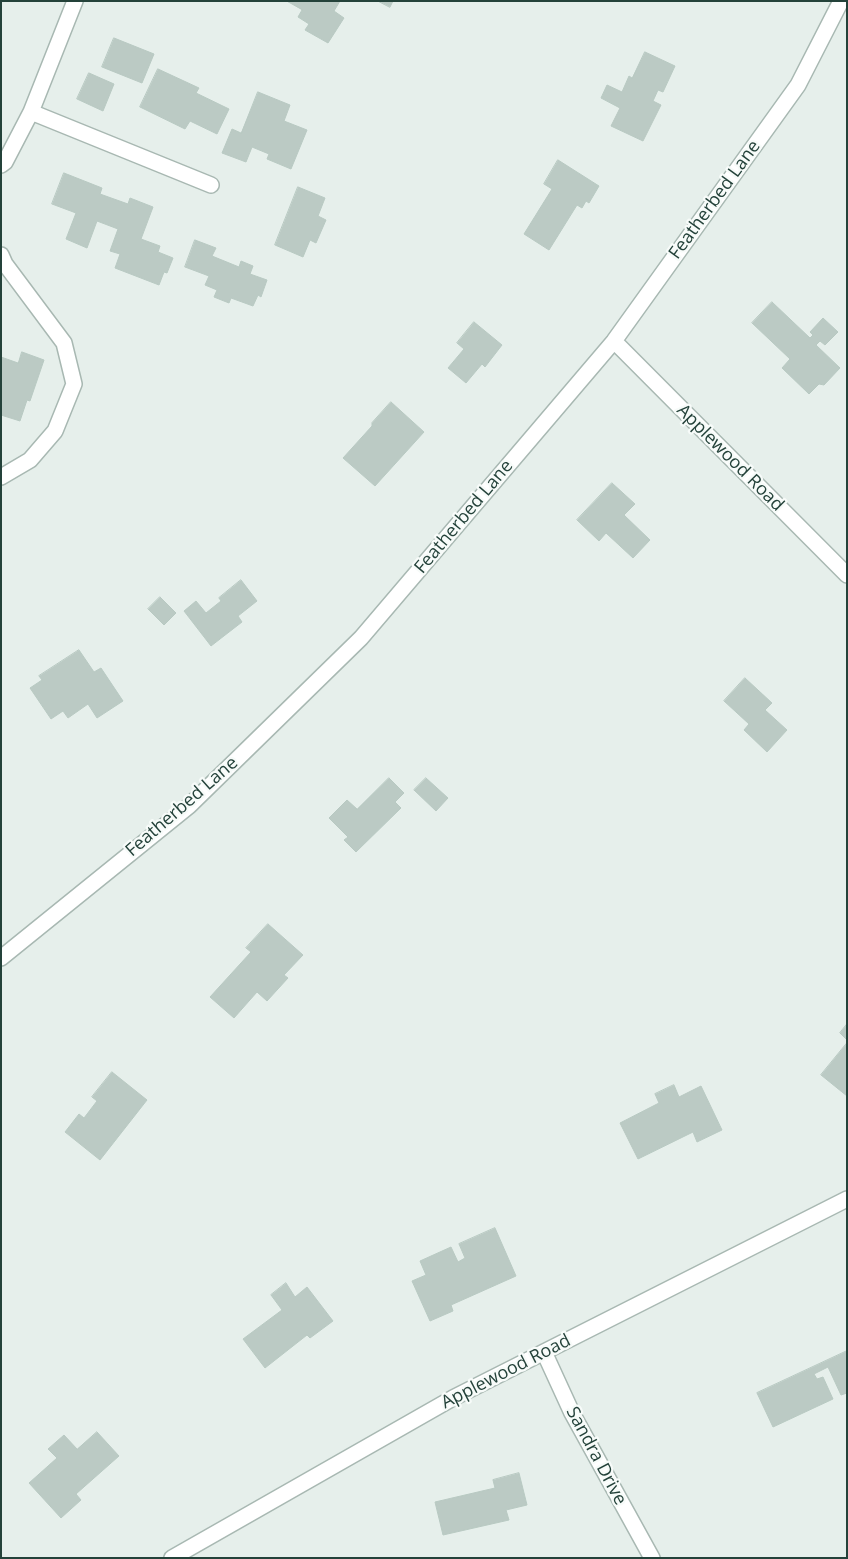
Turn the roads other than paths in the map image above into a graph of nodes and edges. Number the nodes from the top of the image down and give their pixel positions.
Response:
1 (75, 1) edge
2 (841, 1) edge
3 (31, 112) junction
4 (1, 165) edge
5 (211, 185) dead end
6 (1, 255) edge
7 (614, 341) junction
8 (1, 477) edge
9 (847, 575) edge
10 (1, 958) edge
11 (847, 1200) edge
12 (544, 1352) junction
13 (172, 1558) edge
14 (652, 1558) edge

1 - 3 street
2 - 7 street, Featherbed Lane
3 - 4 street
3 - 5 street
6 - 8 street
7 - 9 street, Applewood Road
7 - 10 street, Featherbed Lane
11 - 12 street, Applewood Road
12 - 13 street, Applewood Road
12 - 14 street, Sandra Drive

